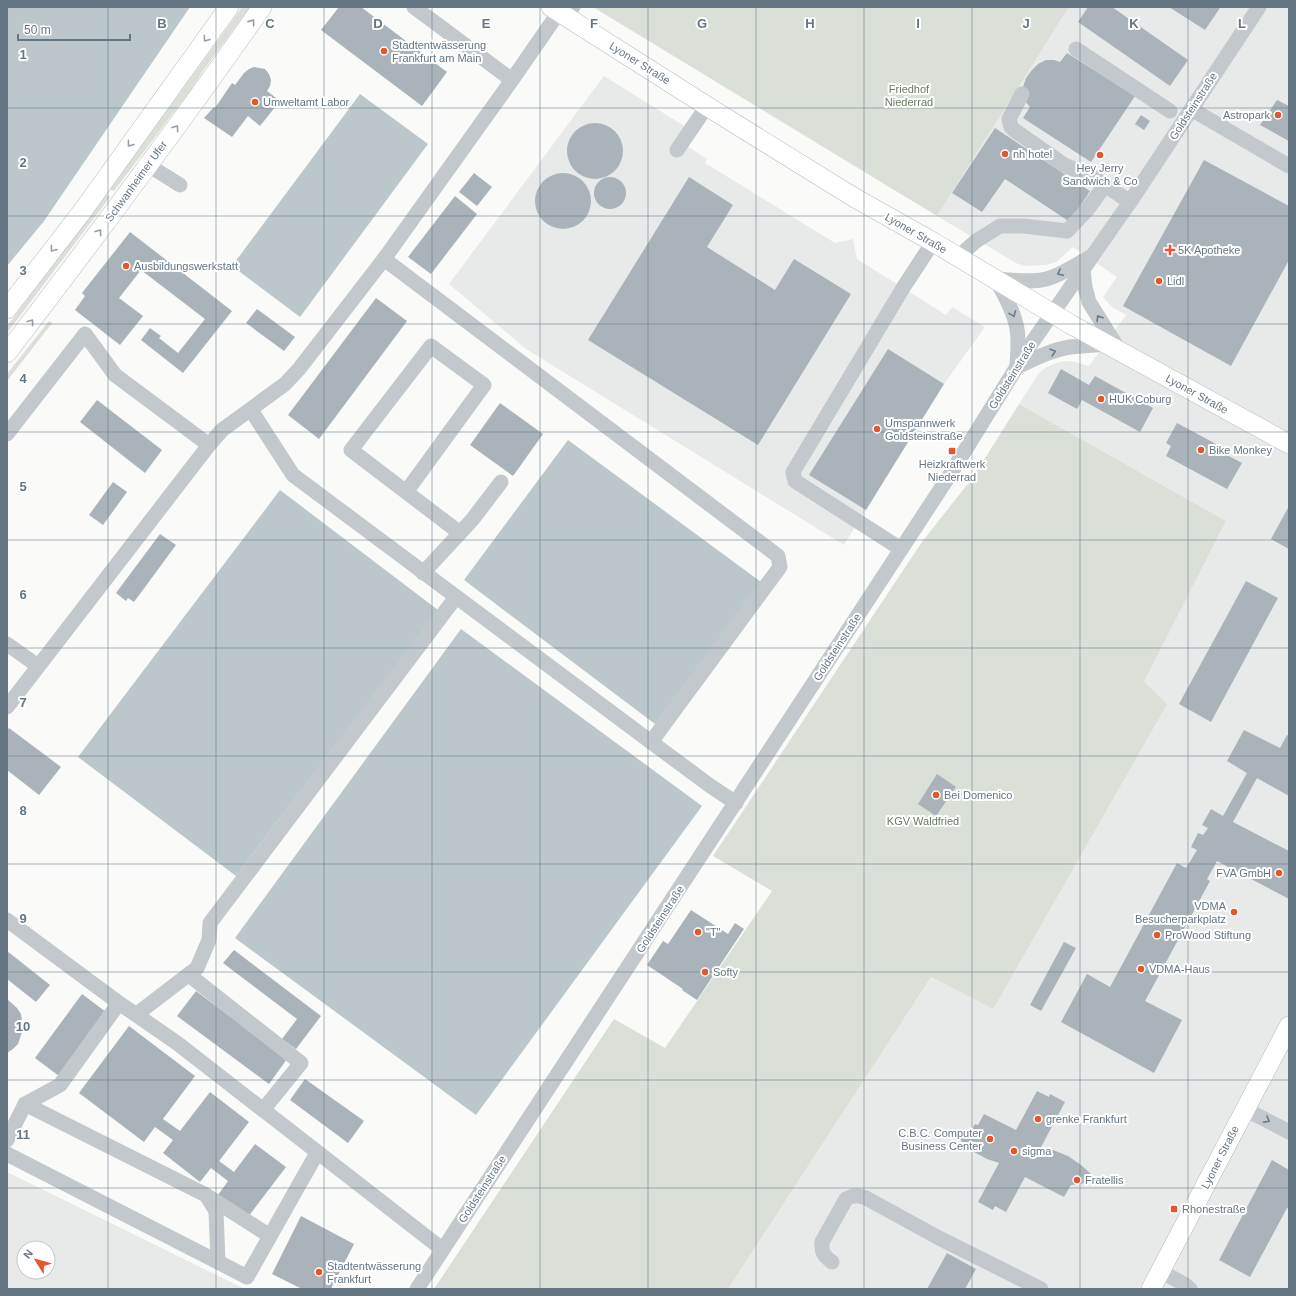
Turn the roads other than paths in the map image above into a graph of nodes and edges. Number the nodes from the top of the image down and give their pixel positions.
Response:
1 (229, 7) edge
2 (262, 7) edge
3 (414, 7) edge
4 (1259, 7) edge
5 (562, 11) edge
6 (1076, 49) dead end
7 (512, 80) junction
8 (1022, 94) dead end
9 (707, 106) junction
10 (1191, 109) junction
11 (1170, 111) dead end
12 (677, 150) dead end
13 (148, 165) junction
14 (1289, 166) edge
15 (180, 185) dead end
16 (1105, 185) junction
17 (1130, 202) junction
18 (933, 242) junction
19 (1094, 255) junction
20 (958, 257) junction
21 (384, 259) junction
22 (1083, 271) junction
23 (996, 279) junction
24 (7, 309) edge
25 (1052, 313) junction
26 (1113, 348) junction
27 (7, 353) edge
28 (1017, 367) junction
29 (251, 410) junction
30 (7, 434) edge
31 (1289, 444) edge
32 (209, 445) junction
33 (501, 482) dead end
34 (406, 492) junction
35 (460, 533) junction
36 (901, 549) junction
37 (423, 573) junction
38 (456, 597) junction
39 (7, 644) edge
40 (38, 666) junction
41 (9, 698) edge
42 (651, 742) junction
43 (736, 803) junction
44 (7, 920) edge
45 (189, 975) junction
46 (119, 1003) junction
47 (137, 1014) junction
48 (1289, 1026) edge
49 (25, 1104) junction
50 (1245, 1108) junction
51 (263, 1110) junction
52 (1289, 1132) edge
53 (7, 1140) edge
54 (317, 1153) junction
55 (7, 1154) edge
56 (206, 1195) junction
57 (270, 1236) junction
58 (442, 1249) junction
59 (218, 1262) junction
60 (832, 1262) dead end
61 (1160, 1271) junction
62 (417, 1289) edge
63 (1041, 1289) edge
64 (1151, 1289) edge
65 (1190, 1289) edge

1 -> 24 main road
13 -> 2 main road, Schwanheimer Ufer
3 - 7 street
4 - 10 street, Goldsteinstraße
5 - 7 street
5 - 9 main road, Lyoner Straße
6 - 11 street
7 - 21 street
8 - 16 street
9 - 12 street
9 - 18 main road, Lyoner Straße
10 - 14 street
10 - 17 street, Goldsteinstraße
13 - 15 street
27 -> 13 main road, Schwanheimer Ufer
16 - 17 street
16 - 20 street
17 - 19 street, Goldsteinstraße
18 - 20 main road, Lyoner Straße
18 - 36 street
19 - 22 street, Goldsteinstraße
19 -> 23 street
20 - 23 main road, Lyoner Straße
21 - 29 street
21 - 42 street
22 - 25 street, Goldsteinstraße
26 -> 22 street
23 - 25 main road, Lyoner Straße
23 -> 28 street
25 - 26 main road, Lyoner Straße
25 - 28 street, Goldsteinstraße
28 -> 26 street
26 - 31 main road, Lyoner Straße
28 - 36 street, Goldsteinstraße
29 - 32 street
29 - 37 street
30 - 32 street
32 - 40 street
33 - 35 street
34 - 34 street
34 - 35 street
35 - 37 street
36 - 43 street, Goldsteinstraße
37 - 38 street
38 - 42 street
38 - 45 street
39 - 40 street
40 - 41 street
42 - 43 street
43 - 58 street, Goldsteinstraße
44 - 46 street
45 - 47 street
45 - 51 street
46 - 47 street
46 - 49 street
47 - 51 street
48 - 50 main road, Lyoner Straße
49 - 53 street
49 - 56 street
50 -> 52 street
50 - 61 main road, Lyoner Straße
51 - 54 street
54 - 57 street
54 - 58 street
55 - 59 street
56 - 57 street
56 - 59 street
57 - 59 street
58 - 62 street, Goldsteinstraße
60 - 63 street
61 - 64 main road, Lyoner Straße
61 - 65 street

